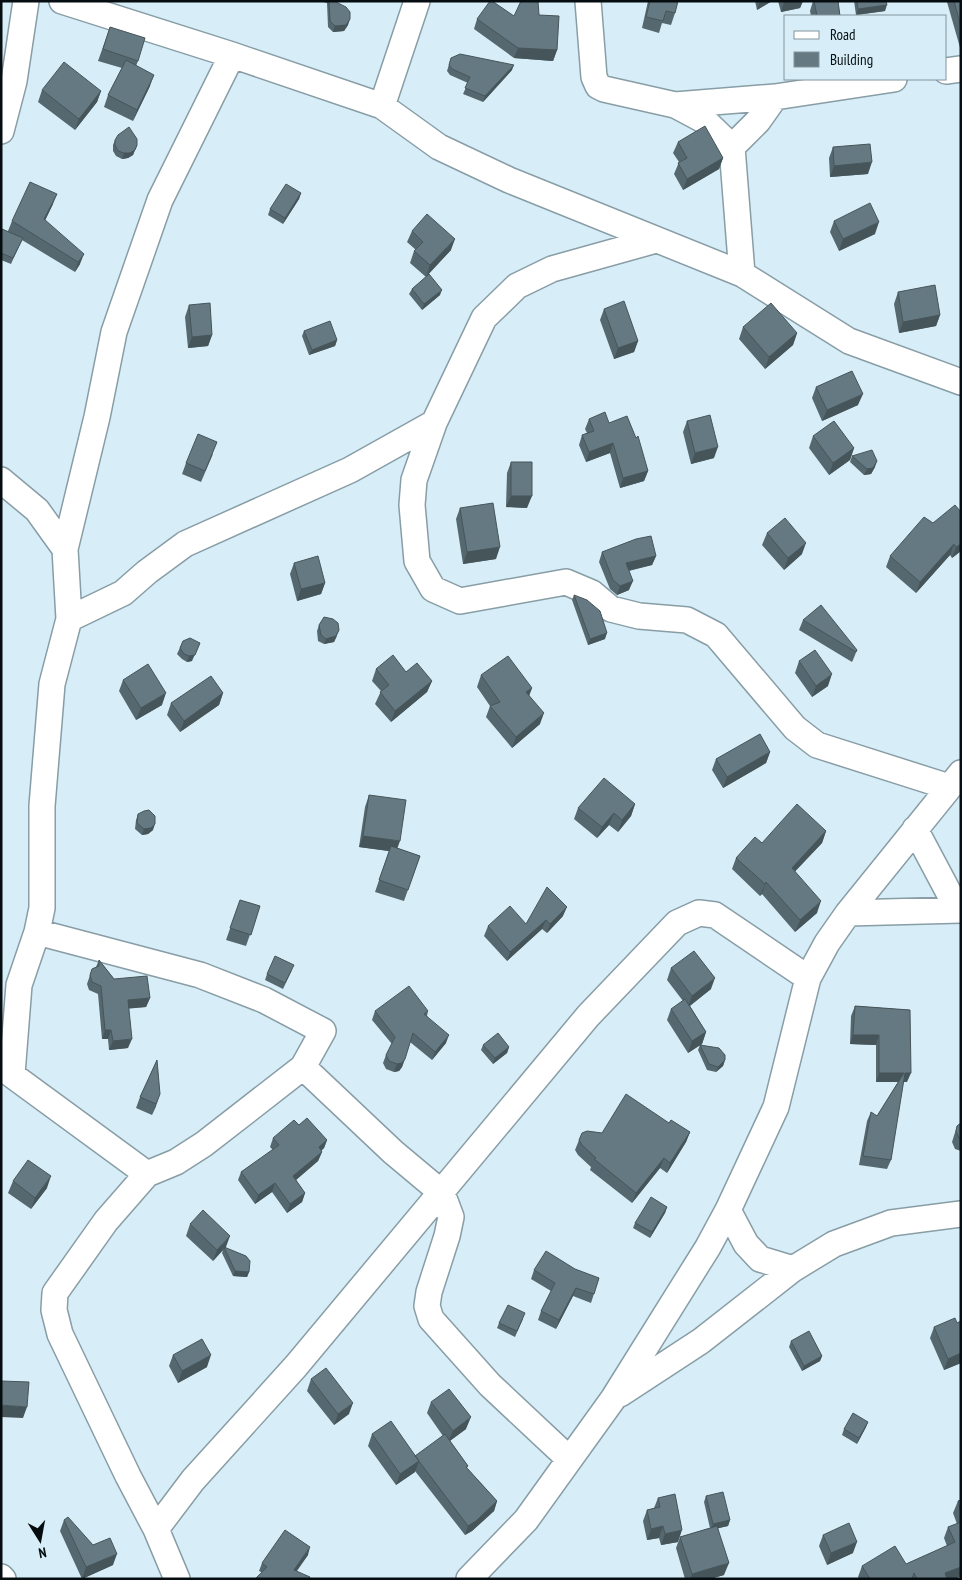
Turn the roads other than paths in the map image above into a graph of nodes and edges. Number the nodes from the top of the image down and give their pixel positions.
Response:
1 (26, 1) edge
2 (62, 1) edge
3 (417, 1) edge
4 (588, 1) edge
5 (232, 55) junction
6 (961, 69) edge
7 (947, 71) edge
8 (887, 80) edge
9 (775, 97) junction
10 (674, 105) junction
11 (382, 106) junction
12 (1, 131) edge
13 (732, 146) junction
14 (656, 240) junction
15 (742, 274) junction
16 (961, 382) edge
17 (434, 423) junction
18 (1, 480) edge
19 (65, 549) junction
20 (69, 619) junction
21 (955, 780) edge
22 (915, 829) junction
23 (960, 910) edge
24 (848, 913) junction
25 (37, 932) junction
26 (808, 978) junction
27 (303, 1067) junction
28 (7, 1070) edge
29 (147, 1174) junction
30 (442, 1193) junction
31 (728, 1210) junction
32 (961, 1214) edge
33 (793, 1269) junction
34 (613, 1399) junction
35 (569, 1459) junction
36 (156, 1530) junction
37 (177, 1579) edge
38 (469, 1579) edge

1 - 12 street
2 - 5 street
3 - 11 street
4 - 10 street
5 - 11 street
5 - 19 street
6 - 7 street
8 - 9 street
9 - 10 street
9 - 13 street
10 - 13 street
11 - 14 street
13 - 15 street
14 - 15 street
14 - 17 street
15 - 16 street
17 - 20 street
17 - 21 street
18 - 19 street
19 - 20 street
20 - 25 street
21 - 22 street
22 - 23 street
22 - 24 street
23 - 24 street
24 - 26 street
25 - 27 street
25 - 28 street
26 - 30 street
26 - 31 street
27 - 29 street
27 - 30 street
28 - 29 street
29 - 36 street
30 - 35 street
30 - 36 street
31 - 33 street
31 - 34 street
32 - 33 street
33 - 34 street
34 - 35 street
35 - 38 street
36 - 37 street

